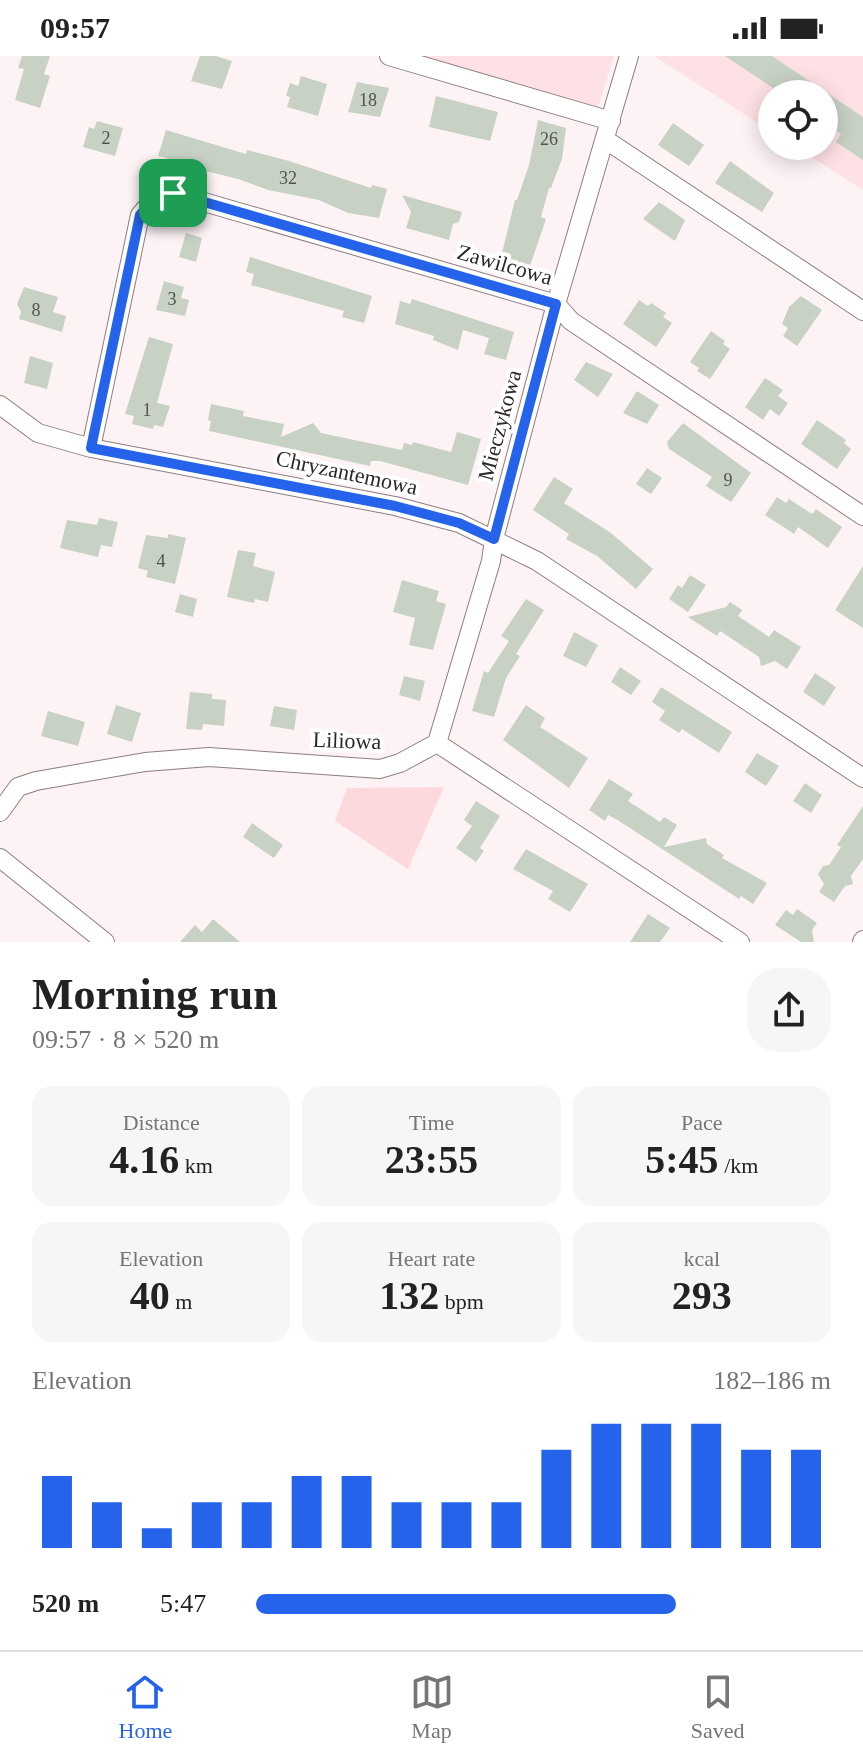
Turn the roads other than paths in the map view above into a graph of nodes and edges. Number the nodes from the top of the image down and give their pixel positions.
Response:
1 (389, 56) edge
2 (629, 56) edge
3 (611, 121) junction
4 (606, 140) junction
5 (556, 304) junction
6 (863, 311) edge
7 (0, 405) edge
8 (91, 448) junction
9 (863, 516) edge
10 (494, 539) junction
11 (437, 743) junction
12 (863, 778) edge
13 (0, 812) edge
14 (0, 858) edge
15 (105, 942) edge
16 (740, 942) edge

1 - 3 street
2 - 3 street, Mieczykowa
3 - 4 street, Mieczykowa
4 - 5 street, Mieczykowa
4 - 6 street
5 - 8 street, Zawilcowa
5 - 9 street, Zawilcowa
5 - 10 street, Mieczykowa
7 - 8 street, Chryzantemowa
8 - 10 street, Chryzantemowa
10 - 11 street, Mieczykowa
10 - 12 street, Chryzantemowa
11 - 13 street, Liliowa
11 - 16 street
14 - 15 street

